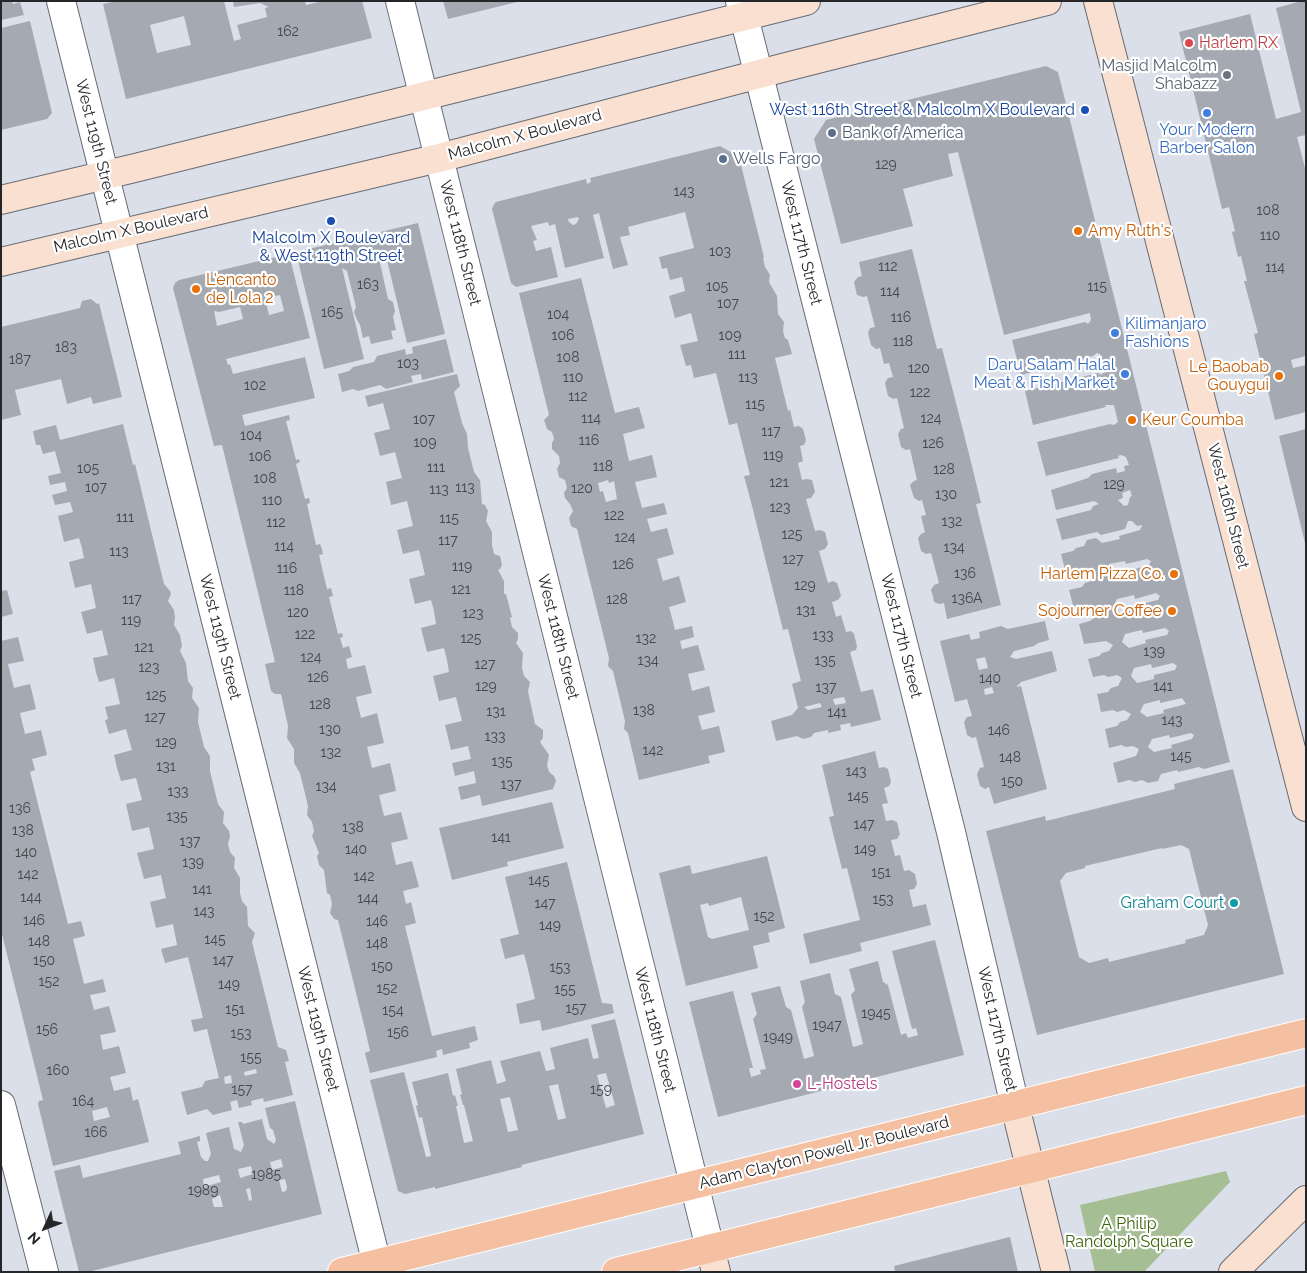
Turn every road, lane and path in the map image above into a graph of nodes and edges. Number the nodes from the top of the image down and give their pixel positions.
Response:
1 (61, 1) edge
2 (400, 1) edge
3 (806, 1) edge
4 (1047, 1) edge
5 (1098, 1) edge
6 (742, 9) edge
7 (758, 75) junction
8 (424, 96) junction
9 (439, 158) junction
10 (104, 176) junction
11 (1, 200) edge
12 (119, 233) junction
13 (1, 262) edge
14 (1306, 807) edge
15 (1306, 1033) edge
16 (1306, 1100) edge
17 (1, 1105) edge
18 (1015, 1106) junction
19 (1031, 1169) junction
20 (694, 1185) junction
21 (1306, 1200) edge
22 (713, 1260) edge
23 (378, 1268) edge
24 (44, 1272) edge
25 (342, 1272) edge
26 (616, 1272) edge
27 (1056, 1272) edge
28 (1234, 1272) edge

1 - 10 street, West 119th Street
2 - 8 street, West 118th Street
3 - 6 main road
4 - 7 main road, Malcolm X Boulevard
5 - 14 main road, West 116th Street
6 - 7 street, West 117th Street
6 - 8 main road
7 - 9 main road, Malcolm X Boulevard
7 - 18 street, West 117th Street
8 - 9 street, West 118th Street
8 - 10 main road
9 - 12 main road, Malcolm X Boulevard
9 - 20 street, West 118th Street
10 - 11 main road
10 - 12 street, West 119th Street
12 - 13 main road, Malcolm X Boulevard
12 - 23 street, West 119th Street
15 - 18 main road, Adam Clayton Powell Jr. Boulevard
16 - 19 main road
17 - 24 street
18 - 19 main road, West 117th Street
18 - 20 main road, Adam Clayton Powell Jr. Boulevard
19 - 22 main road
19 - 27 main road, West 117th Street
20 - 22 street, West 118th Street
20 - 23 main road, Adam Clayton Powell Jr. Boulevard
21 - 28 main road
22 - 26 main road
23 - 25 main road, Adam Clayton Powell Jr. Boulevard

